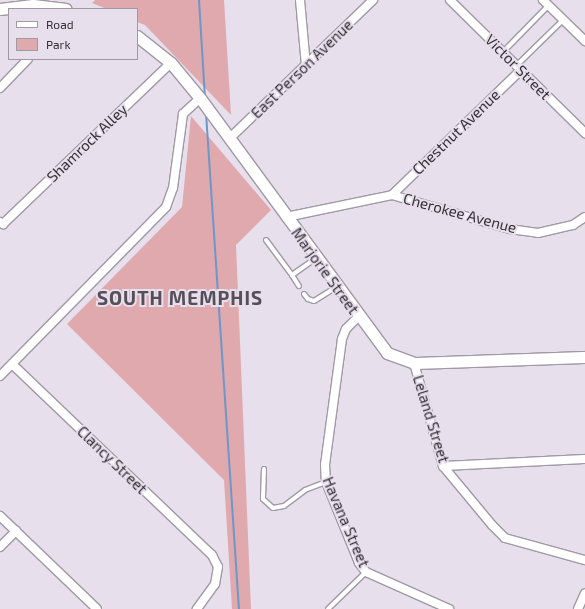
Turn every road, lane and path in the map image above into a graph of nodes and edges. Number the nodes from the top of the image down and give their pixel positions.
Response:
1 (300, 0) edge
2 (373, 0) edge
3 (450, 0) edge
4 (546, 3) edge
5 (8, 8) edge
6 (58, 8) edge
7 (563, 20) junction
8 (138, 37) edge
9 (585, 41) edge
10 (503, 52) junction
11 (27, 60) edge
12 (171, 63) junction
13 (306, 66) junction
14 (519, 68) junction
15 (0, 88) edge
16 (200, 98) junction
17 (585, 133) edge
18 (230, 138) junction
19 (392, 195) junction
20 (286, 217) junction
21 (585, 217) edge
22 (1, 223) edge
23 (266, 240) dead end
24 (316, 258) junction
25 (292, 275) junction
26 (299, 286) dead end
27 (337, 287) junction
28 (304, 294) dead end
29 (358, 317) junction
30 (585, 357) edge
31 (414, 363) junction
32 (12, 364) junction
33 (0, 376) edge
34 (585, 459) edge
35 (443, 466) junction
36 (264, 469) dead end
37 (326, 482) junction
38 (0, 516) edge
39 (16, 531) junction
40 (0, 547) edge
41 (585, 560) edge
42 (366, 572) junction
43 (585, 593) edge
44 (97, 609) edge
45 (196, 609) edge
46 (328, 609) edge
47 (449, 609) edge
48 (578, 609) edge

1 - 13 street
2 - 13 street, East Person Avenue
3 - 10 street, Victor Street
4 - 7 street
4 - 10 lane
5 - 6 street
7 - 9 street
7 - 14 lane
8 - 12 street, Marjorie Street
10 - 14 street, Victor Street
11 - 15 street
12 - 16 street, Marjorie Street
12 - 22 street, Shamrock Alley
13 - 18 street, East Person Avenue
14 - 17 street, Victor Street
14 - 19 street, Chestnut Avenue
16 - 18 street, Marjorie Street
16 - 32 street
18 - 20 street, Marjorie Street
19 - 20 street, Cherokee Avenue
19 - 21 street, Cherokee Avenue
20 - 24 street, Marjorie Street
23 - 25 lane
24 - 25 lane
24 - 27 street, Marjorie Street
25 - 26 lane
27 - 28 lane
27 - 29 street, Marjorie Street
29 - 31 street, Marjorie Street
29 - 37 street, Havana Street
30 - 31 street, Marjorie Street
31 - 35 street, Leland Street
32 - 33 street
32 - 45 street, Clancy Street
34 - 35 street
35 - 41 street, Leland Street
36 - 37 lane
37 - 42 street, Havana Street
38 - 39 street
39 - 40 street
39 - 44 street
42 - 46 lane
42 - 47 street, Havana Street
43 - 48 street

